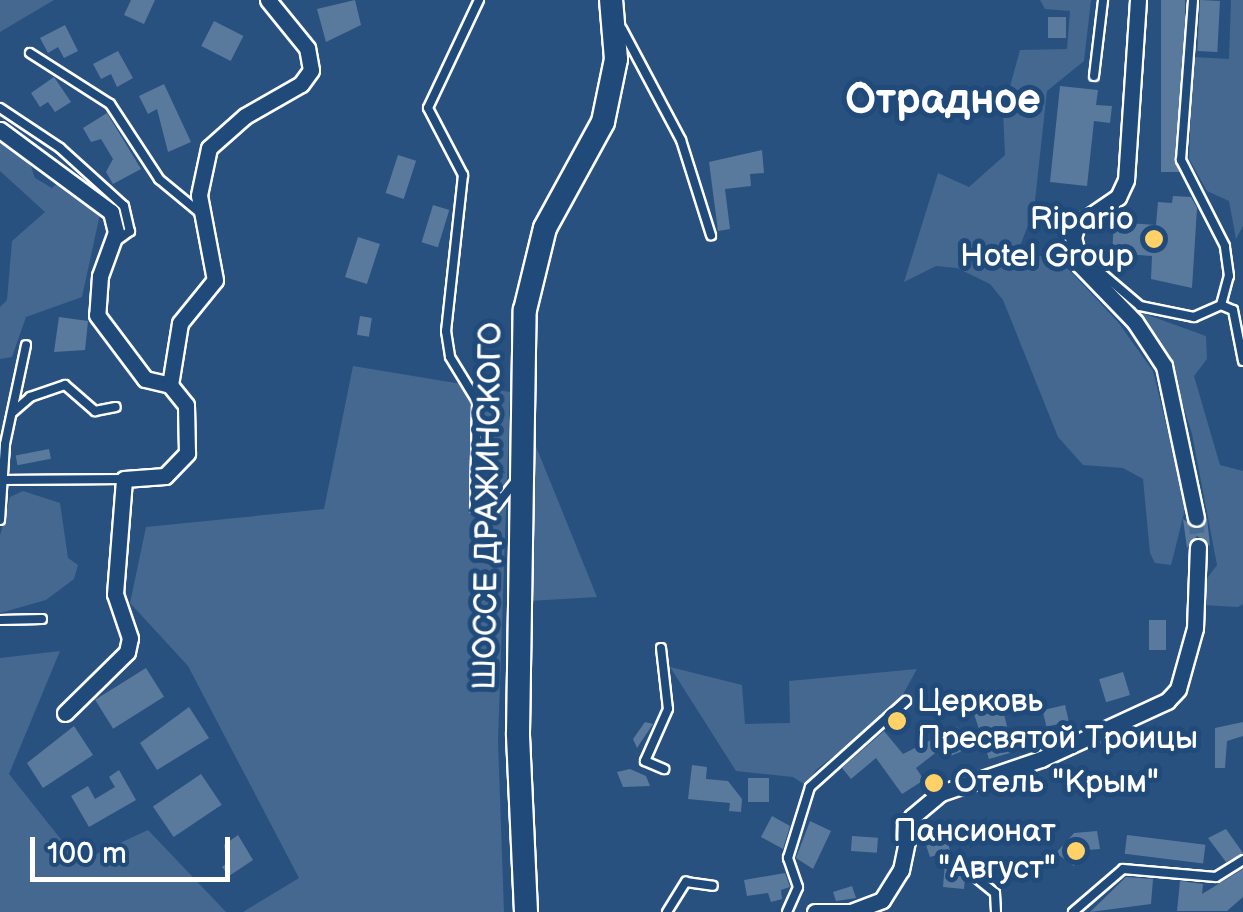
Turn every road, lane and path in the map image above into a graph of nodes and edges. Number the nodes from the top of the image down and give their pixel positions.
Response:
1 (268, 0) edge
2 (479, 0) edge
3 (1103, 0) edge
4 (1138, 0) edge
5 (1193, 0) edge
6 (612, 6) edge
7 (30, 53) dead end
8 (1094, 76) dead end
9 (0, 108) edge
10 (0, 130) edge
11 (203, 215) junction
12 (711, 235) dead end
13 (112, 244) junction
14 (1075, 253) junction
15 (1221, 305) junction
16 (26, 345) dead end
17 (1243, 362) edge
18 (170, 385) junction
19 (116, 407) dead end
20 (13, 412) junction
21 (4, 423) edge
22 (524, 473) junction
23 (124, 478) junction
24 (4, 480) edge
25 (1196, 518) tunnel mouth
26 (0, 520) edge
27 (1198, 547) tunnel mouth
28 (42, 619) dead end
29 (0, 620) edge
30 (661, 648) dead end
31 (906, 701) dead end
32 (66, 713) dead end
33 (664, 768) dead end
34 (1243, 860) edge
35 (974, 876) dead end
36 (713, 886) dead end
37 (526, 912) edge
38 (667, 912) edge
39 (787, 912) edge
40 (816, 912) edge
41 (996, 912) edge
42 (1072, 912) edge

1 - 11 street
2 - 22 lane
3 - 8 lane
4 - 14 street
5 - 15 lane
6 - 12 lane
6 - 22 main road, ШОССЕ ДРАЖИНСКОГО
7 - 11 lane
9 - 13 lane
10 - 13 street
11 - 18 street
13 - 18 street
14 - 15 lane
14 - 25 street
15 - 17 lane
16 - 20 lane
18 - 23 street
19 - 20 lane
20 - 21 lane
21 - 24 lane
22 - 37 main road, ШОССЕ ДРАЖИНСКОГО
23 - 24 lane
23 - 32 street
24 - 26 lane
27 - 40 street
28 - 29 lane
30 - 33 lane
31 - 39 lane
34 - 42 lane
35 - 41 lane
36 - 38 lane

